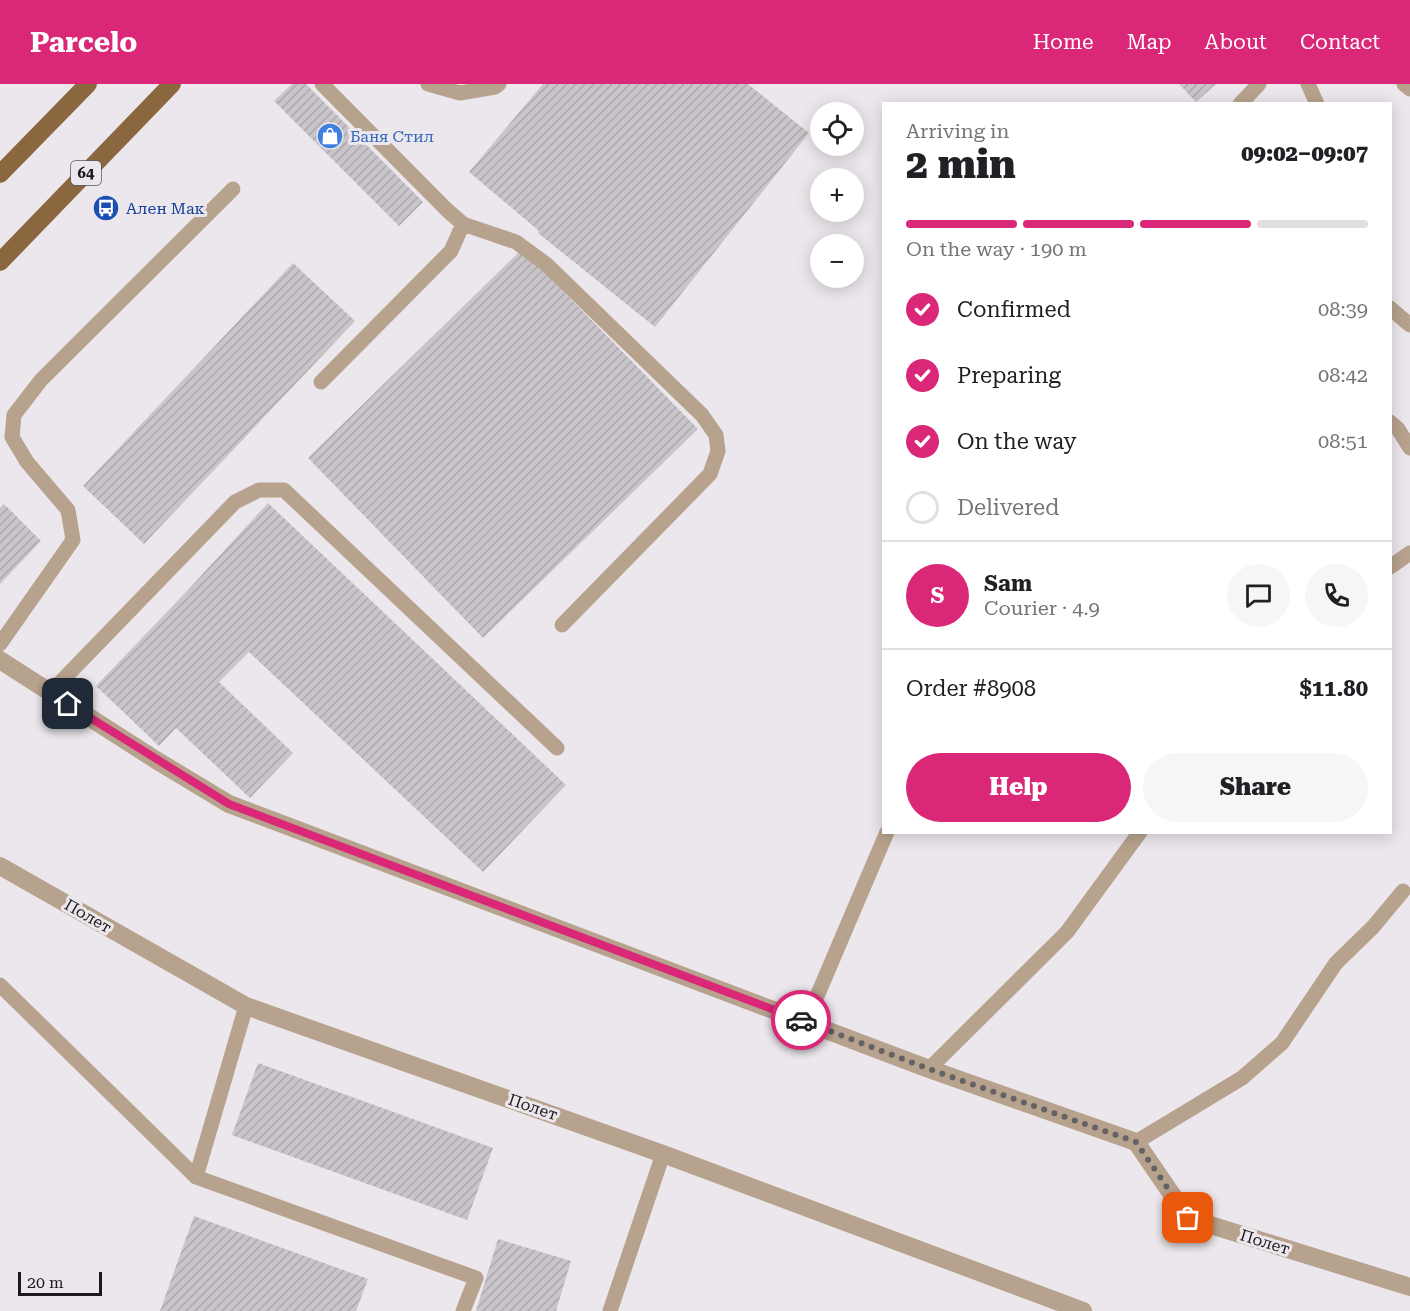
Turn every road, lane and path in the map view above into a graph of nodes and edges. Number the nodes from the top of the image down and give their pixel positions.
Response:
1 (87, 84) edge
2 (172, 84) edge
3 (322, 84) edge
4 (428, 84) edge
5 (499, 84) edge
6 (1259, 84) edge
7 (1308, 84) edge
8 (1404, 84) edge
9 (1410, 89) edge
10 (1242, 102) edge
11 (1316, 102) edge
12 (0, 174) edge
13 (233, 189) dead end
14 (463, 224) junction
15 (0, 262) edge
16 (1392, 310) edge
17 (1410, 326) edge
18 (321, 382) dead end
19 (1392, 424) edge
20 (1410, 448) edge
21 (1410, 553) edge
22 (1392, 566) edge
23 (562, 626) dead end
24 (0, 644) edge
25 (0, 660) edge
26 (50, 693) junction
27 (557, 748) dead end
28 (886, 834) edge
29 (1139, 834) edge
30 (0, 866) edge
31 (1403, 891) dead end
32 (0, 985) edge
33 (246, 1006) junction
34 (806, 1022) junction
35 (929, 1069) junction
36 (1136, 1142) junction
37 (663, 1154) junction
38 (196, 1178) junction
39 (1410, 1287) edge
40 (463, 1311) edge
41 (610, 1311) edge
42 (1083, 1311) edge

1 - 12 main road
2 - 15 main road, 64
3 - 14 lane
4 - 5 lane
6 - 10 lane
7 - 11 lane
8 - 9 lane
13 - 24 lane
14 - 18 lane
14 - 23 lane
16 - 17 lane
19 - 20 lane
21 - 22 lane
25 - 26 street
26 - 27 lane
26 - 34 street
28 - 34 lane
29 - 35 lane
30 - 33 street, Полет
31 - 36 lane
32 - 38 lane
33 - 37 street, Полет
33 - 38 lane
34 - 35 street
35 - 36 street
36 - 39 street, Полет
37 - 41 lane
37 - 42 street, Полет
38 - 40 lane

